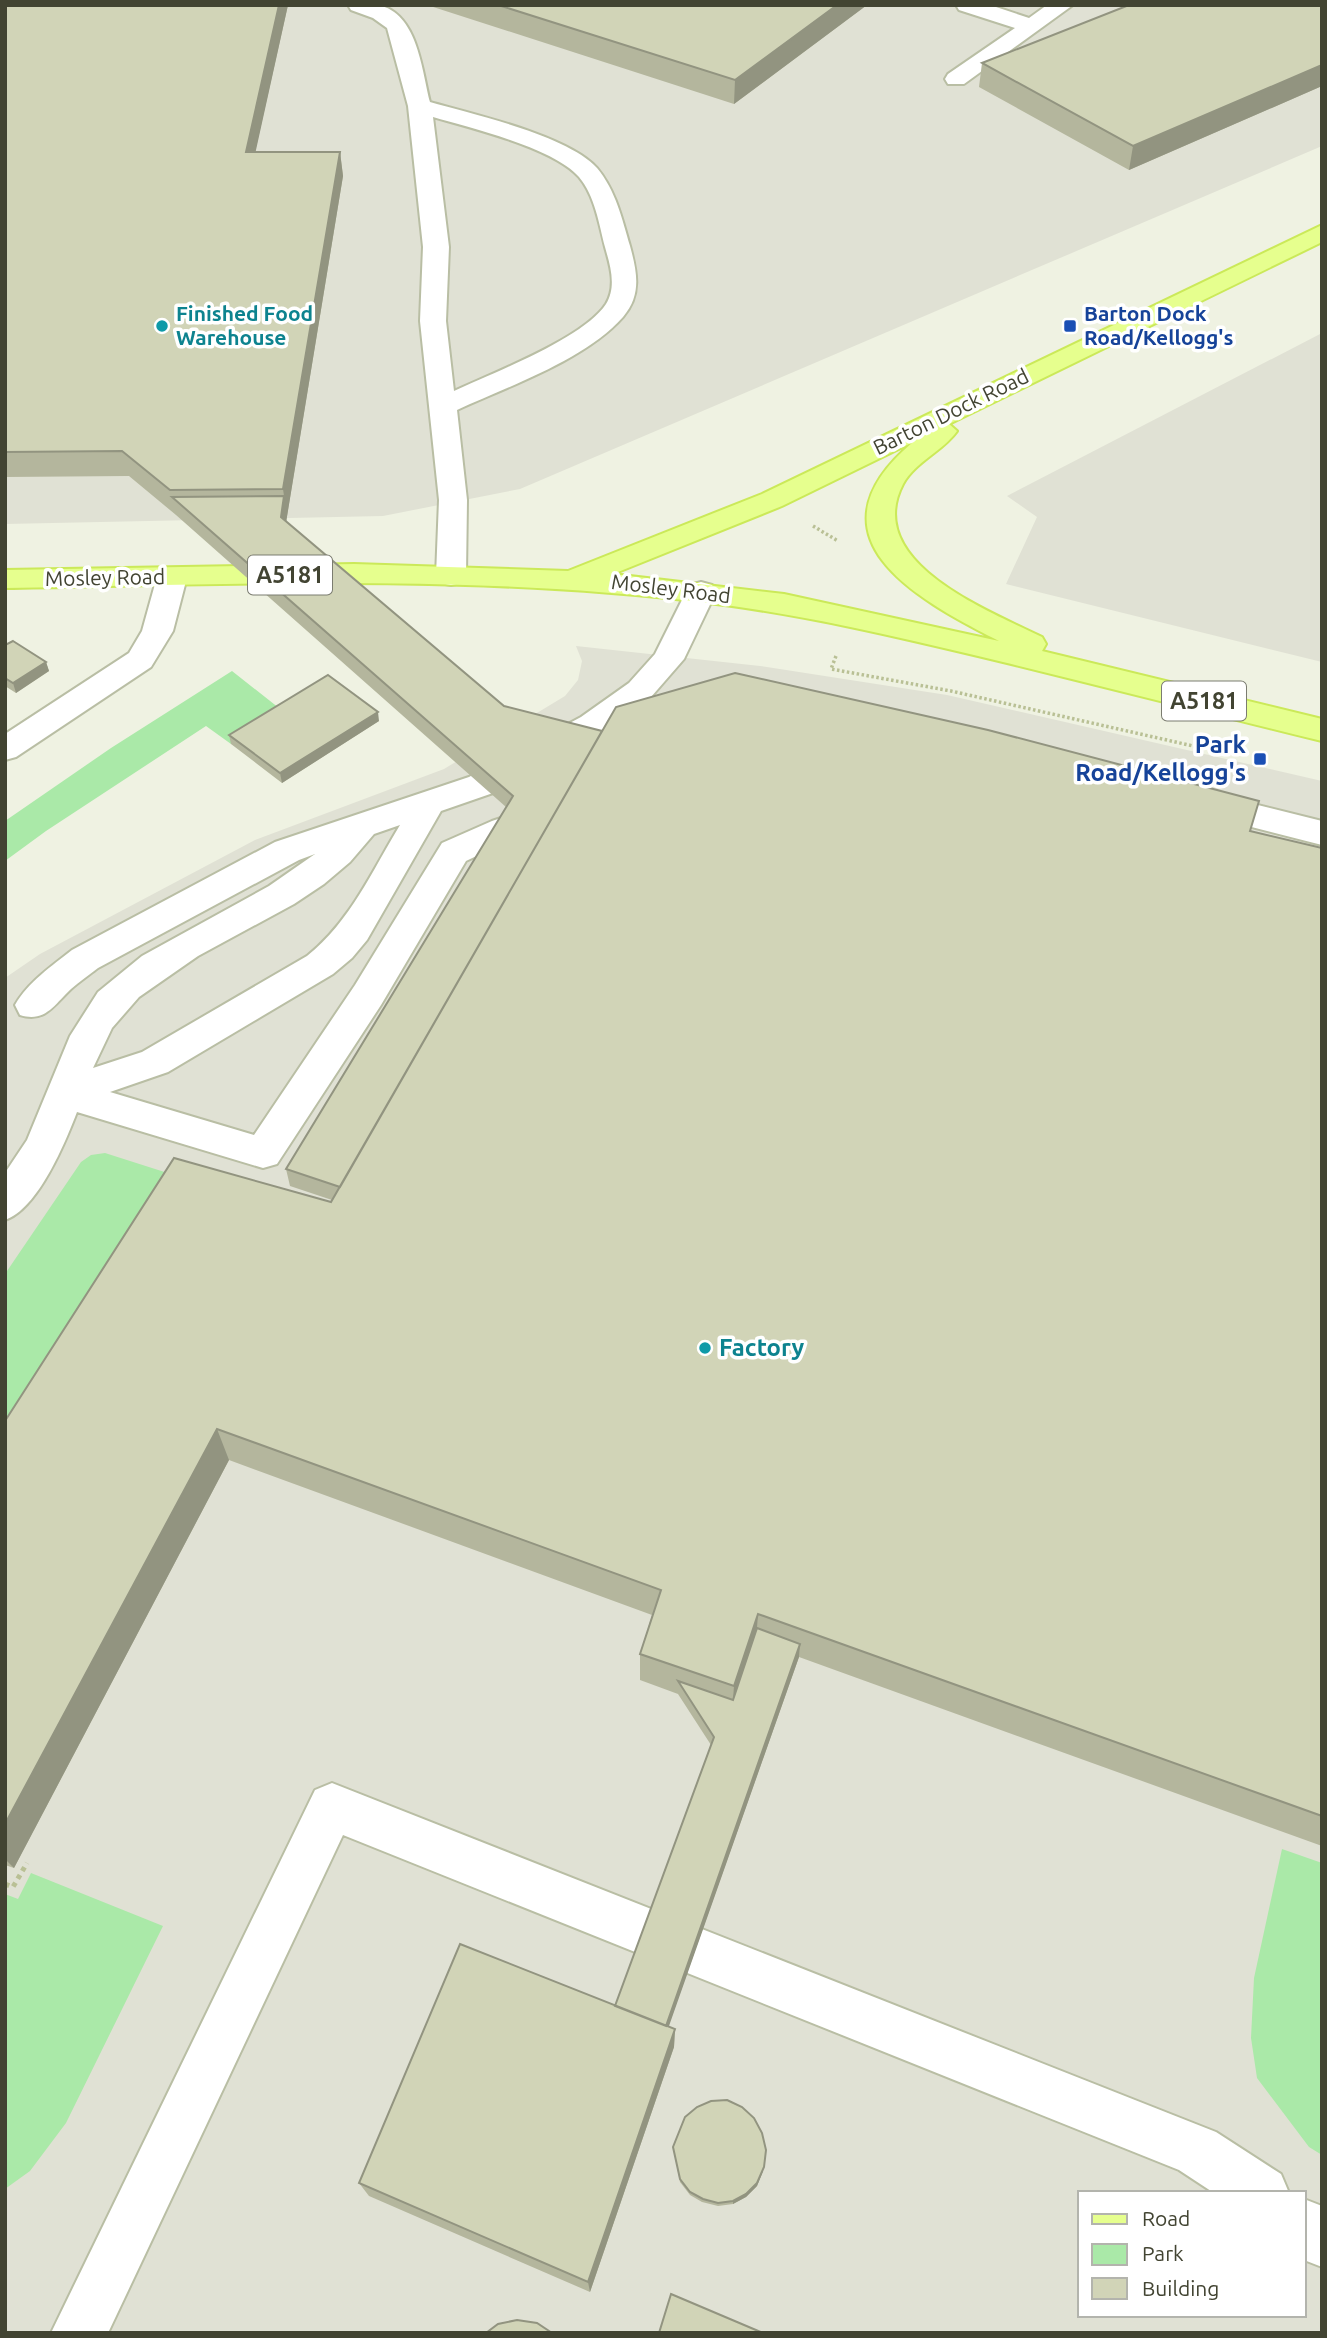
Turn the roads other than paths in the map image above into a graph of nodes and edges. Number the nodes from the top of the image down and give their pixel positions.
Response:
1 (359, 5) edge
2 (968, 5) edge
3 (1062, 5) edge
4 (1032, 26) junction
5 (956, 79) dead end
6 (420, 106) junction
7 (1322, 233) edge
8 (982, 397) junction
9 (443, 406) junction
10 (172, 576) junction
11 (451, 576) junction
12 (575, 578) junction
13 (5, 579) edge
14 (701, 592) junction
15 (1087, 673) junction
16 (1322, 730) edge
17 (5, 749) edge
18 (1175, 797) edge
19 (428, 805) junction
20 (363, 825) junction
21 (504, 829) edge
22 (1322, 833) edge
23 (33, 1005) dead end
24 (64, 1093) junction
25 (5, 1204) edge
26 (1259, 2191) edge
27 (1306, 2228) edge
28 (1322, 2240) edge
29 (79, 2333) edge

1 - 6 street
2 - 4 street
3 - 4 street
4 - 5 street
6 - 9 street
6 - 9 street
7 - 8 main road, Barton Dock Road
8 - 12 main road, Barton Dock Road
8 - 15 main road
9 - 11 street
10 - 11 main road, Mosley Road / A5181
10 - 13 main road, Mosley Road / A5181
10 - 17 street
11 - 12 main road, Mosley Road / A5181
12 - 14 main road, Mosley Road / A5181
14 - 15 main road, Mosley Road / A5181
14 - 19 street
15 - 16 main road, Mosley Road / A5181
18 - 22 street
19 - 20 street
19 - 24 street
20 - 23 street
20 - 24 street
21 - 24 street
24 - 25 street
26 - 29 street
27 - 28 street

